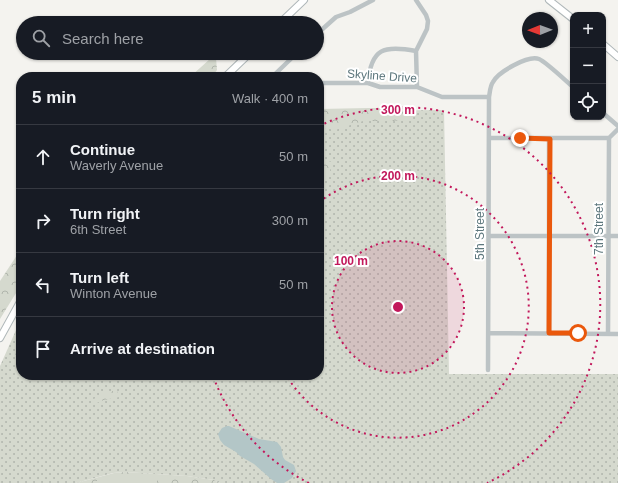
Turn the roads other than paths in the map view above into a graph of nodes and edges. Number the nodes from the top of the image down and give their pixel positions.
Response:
1 (304, 0) edge
2 (373, 0) edge
3 (416, 0) edge
4 (550, 0) edge
5 (287, 16) edge
6 (570, 17) edge
7 (324, 27) edge
8 (606, 47) edge
9 (416, 51) junction
10 (618, 57) edge
11 (243, 60) edge
12 (290, 60) edge
13 (230, 72) edge
14 (277, 72) edge
15 (324, 83) edge
16 (368, 83) junction
17 (570, 85) edge
18 (417, 87) junction
19 (489, 97) junction
20 (606, 116) edge
21 (618, 126) edge
22 (618, 129) edge
23 (490, 138) junction
24 (609, 138) junction
25 (550, 139) junction
26 (490, 236) junction
27 (549, 236) junction
28 (610, 236) junction
29 (618, 236) edge
30 (16, 309) edge
31 (489, 333) junction
32 (549, 333) junction
33 (608, 334) junction
34 (618, 334) edge
35 (0, 338) edge
36 (488, 370) dead end

1 - 5 main road
2 - 7 street
3 - 9 street
4 - 6 main road
8 - 10 main road
9 - 16 street
9 - 18 street
11 - 13 main road
12 - 14 street
15 - 16 street, Skyline Drive
16 - 18 street, Skyline Drive
17 - 19 street, 5th Street
18 - 19 street, Skyline Drive
19 - 23 street, 5th Street
20 - 21 street
22 - 24 street
23 - 25 street
23 - 26 street, 5th Street
24 - 25 street
24 - 28 street, 7th Street
25 - 27 street
26 - 27 street
26 - 31 street, 5th Street
27 - 28 street
27 - 32 street
28 - 29 street
28 - 33 street, 7th Street
30 - 35 main road
31 - 32 street
31 - 36 street, 5th Street
32 - 33 street
33 - 34 street

